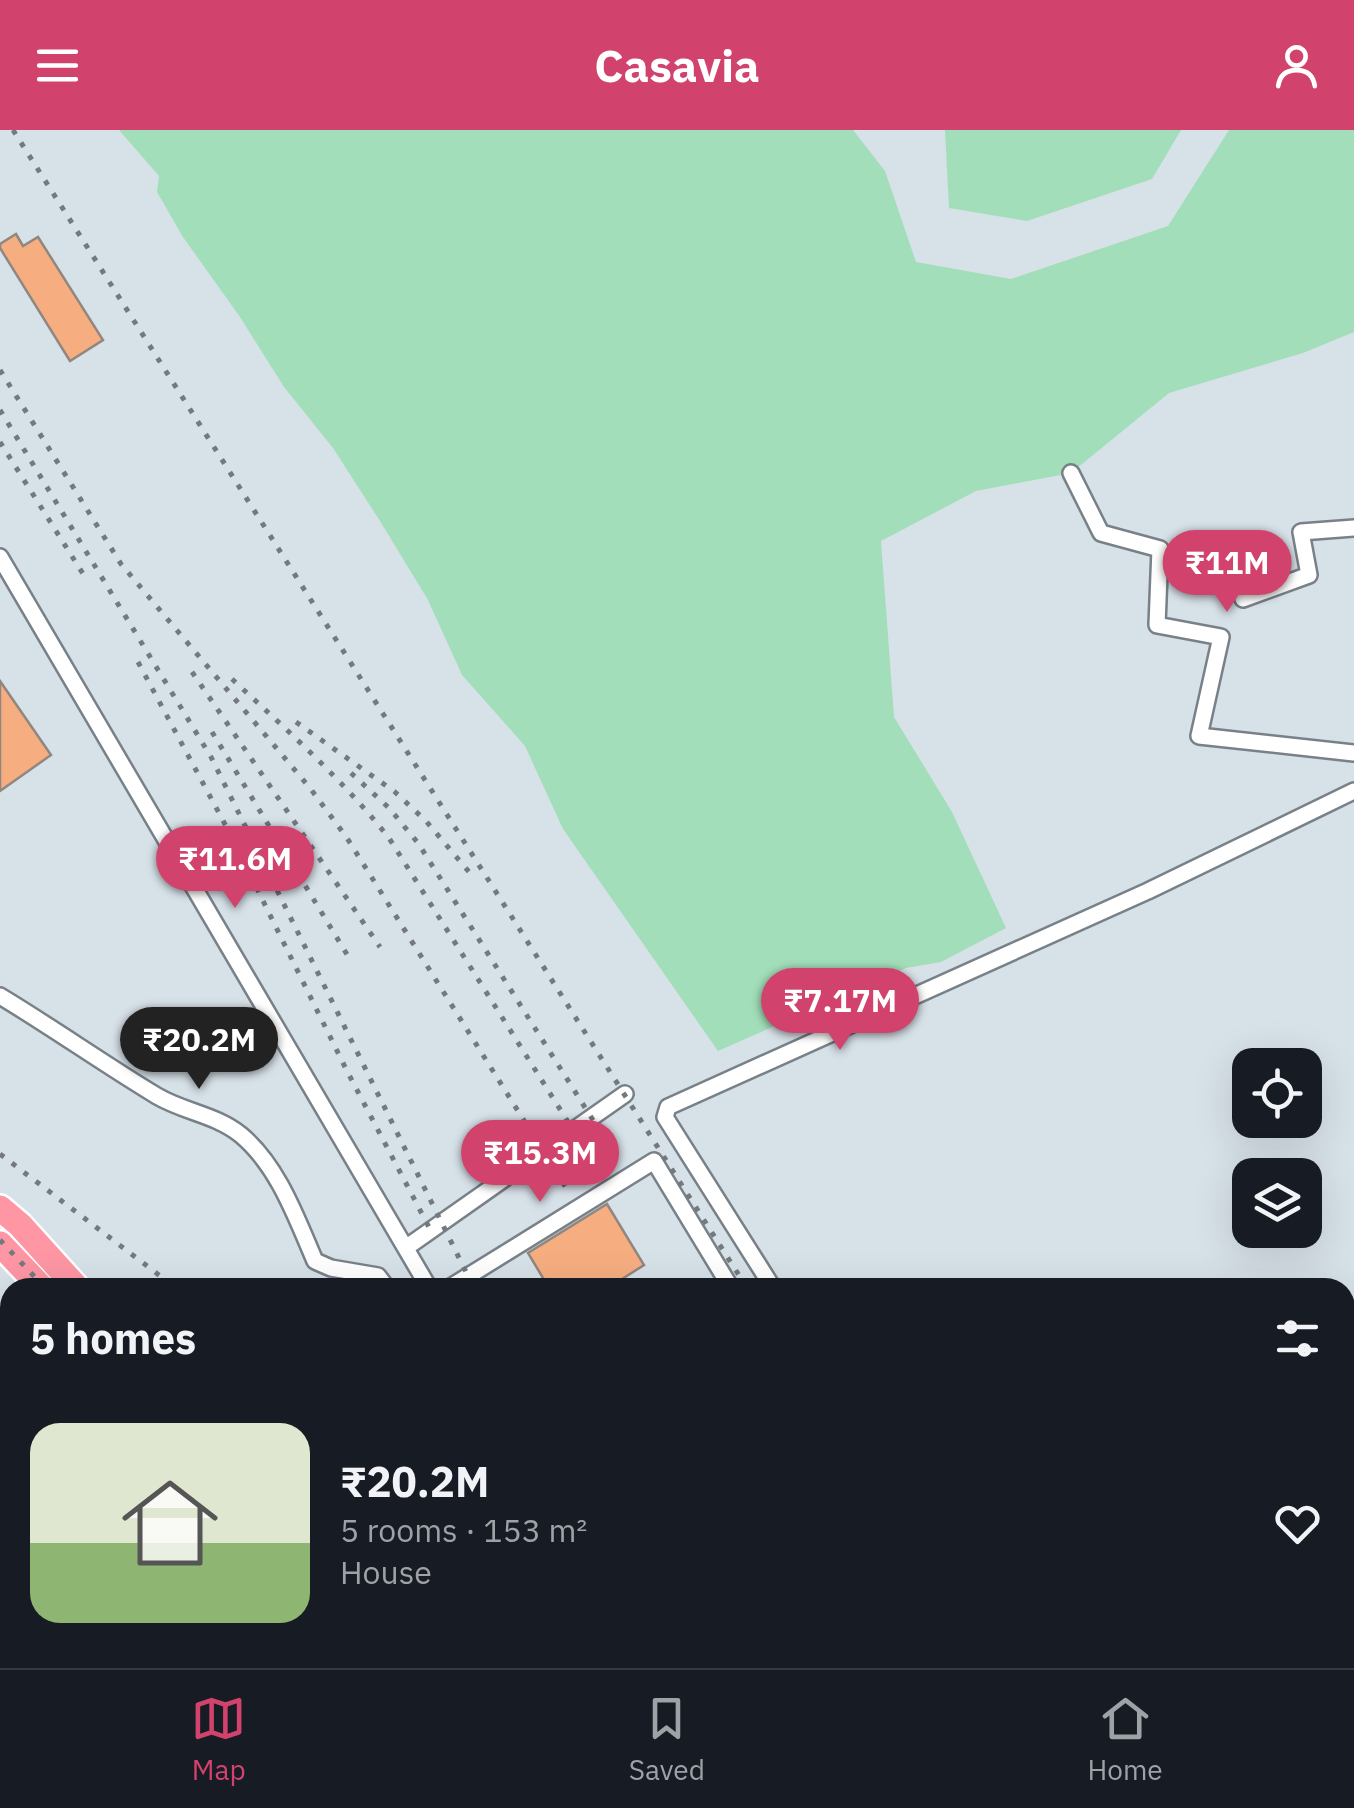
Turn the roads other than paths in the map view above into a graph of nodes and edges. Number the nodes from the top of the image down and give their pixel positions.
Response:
1 (1071, 473) dead end
2 (1354, 528) edge
3 (0, 558) edge
4 (1243, 599) dead end
5 (1354, 753) edge
6 (1354, 791) edge
7 (0, 996) edge
8 (625, 1094) dead end
9 (0, 1208) edge
10 (0, 1244) edge
11 (407, 1248) junction
12 (32, 1278) edge
13 (68, 1278) edge
14 (379, 1278) edge
15 (424, 1278) edge
16 (465, 1278) edge
17 (725, 1278) edge
18 (767, 1278) edge

1 - 5 street
2 - 4 street
3 - 11 street
6 - 18 street
7 - 14 street
8 - 11 street
9 - 13 highway
10 - 12 highway
11 - 15 street
16 - 17 street

